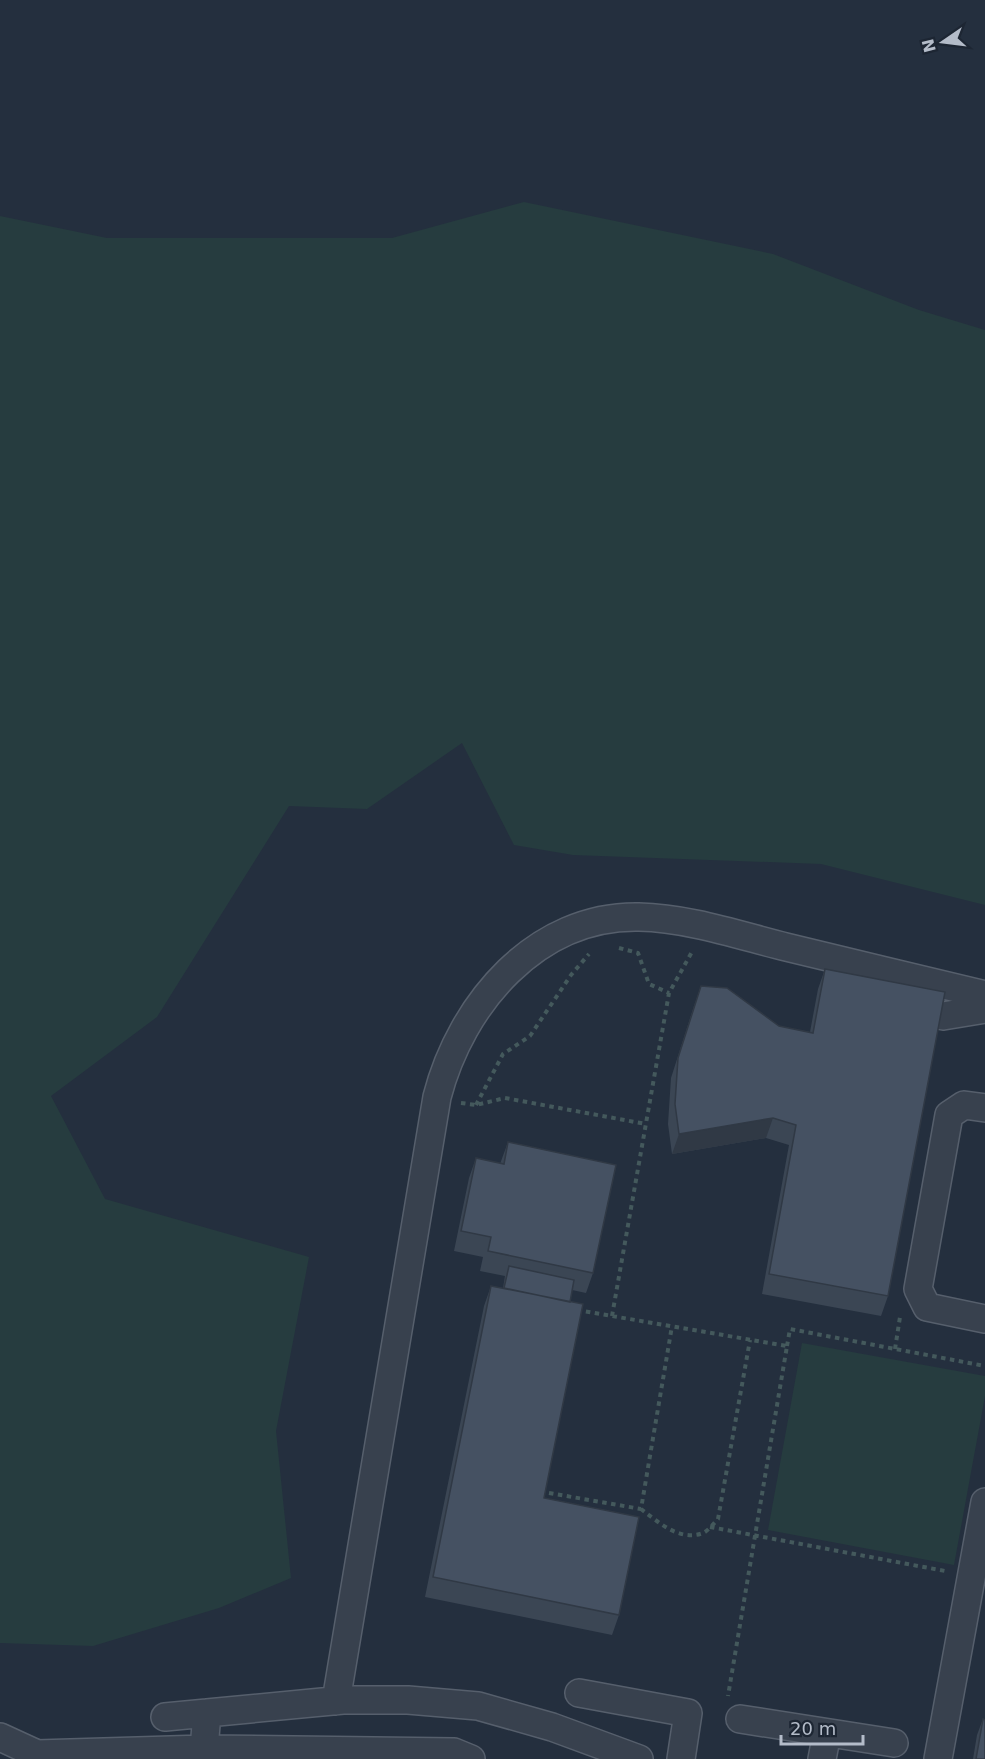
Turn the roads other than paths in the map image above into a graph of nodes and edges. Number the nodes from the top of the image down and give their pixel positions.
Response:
1 (985, 995) edge
2 (985, 1009) edge
3 (943, 1016) edge
4 (985, 1108) edge
5 (985, 1319) edge
6 (985, 1502) edge
7 (579, 1693) dead end
8 (336, 1701) junction
9 (733, 1712) road end
10 (207, 1713) junction
11 (165, 1717) dead end
12 (827, 1733) junction
13 (0, 1737) edge
14 (894, 1743) dead end
15 (204, 1749) junction
16 (471, 1759) edge
17 (639, 1759) edge
18 (681, 1759) edge
19 (822, 1759) edge
20 (938, 1759) edge

1 - 8 street
2 - 3 street
4 - 5 street
6 - 20 street
7 - 18 street
8 - 10 street
8 - 17 street
9 - 12 street
10 - 11 street
10 - 15 street
12 - 14 street
12 - 19 street
13 - 15 street
15 - 16 street

